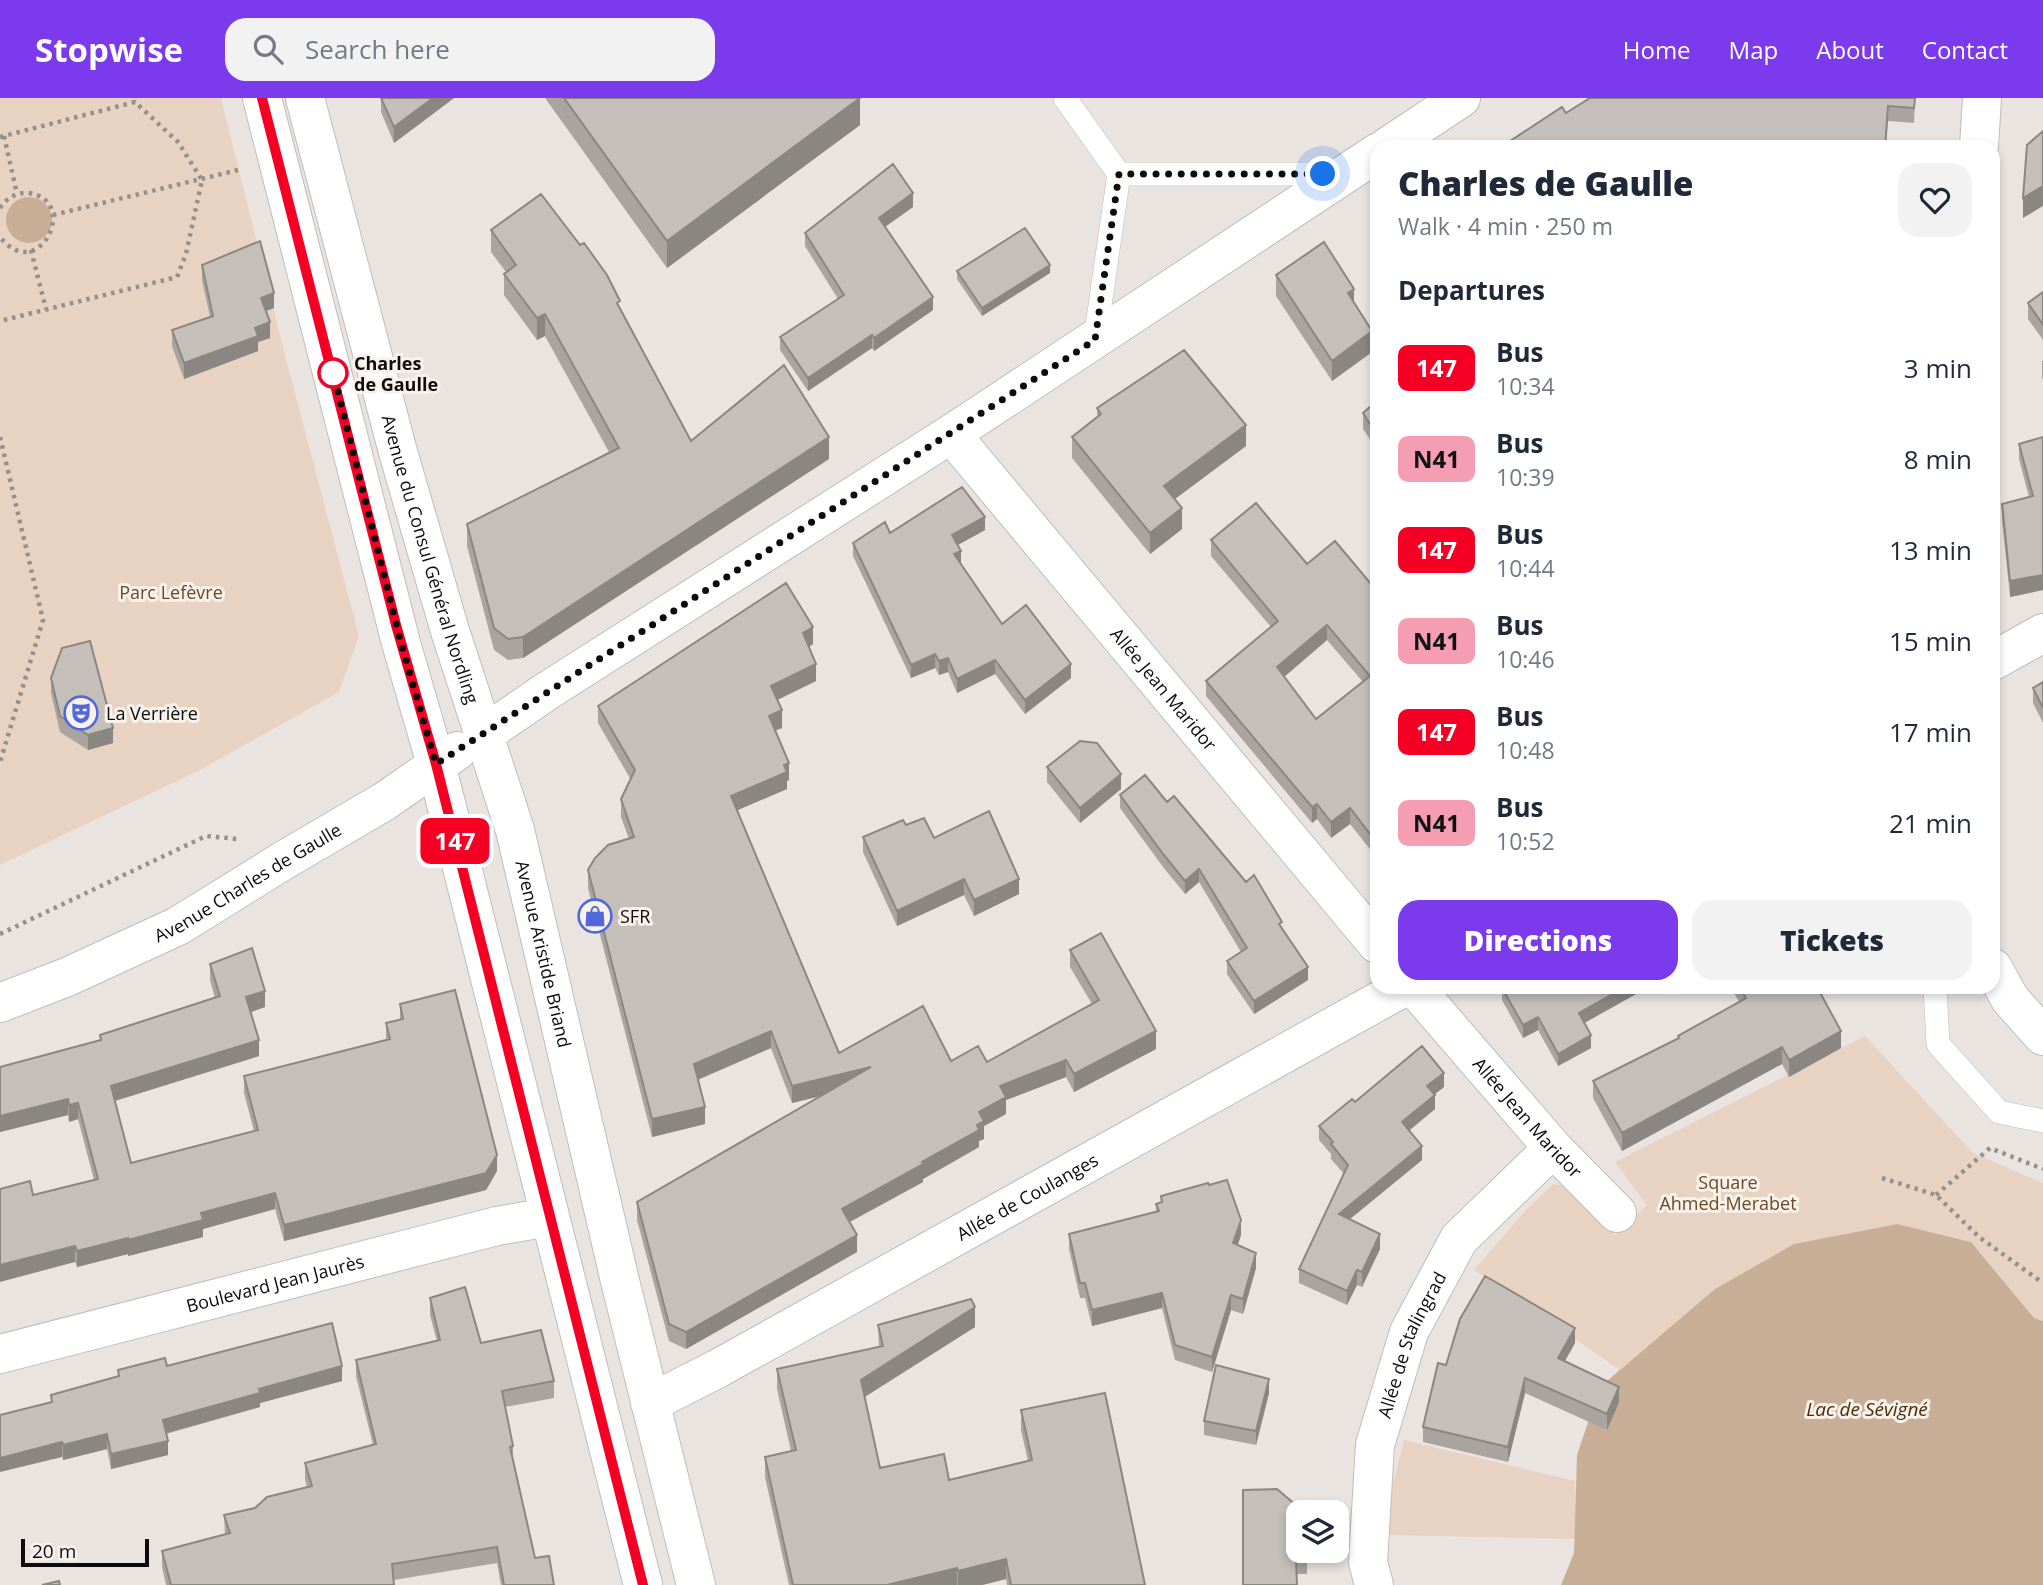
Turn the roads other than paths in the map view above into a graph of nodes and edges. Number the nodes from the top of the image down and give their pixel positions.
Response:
1 (262, 98) edge
2 (305, 98) edge
3 (1065, 98) edge
4 (1461, 98) edge
5 (1982, 98) edge
6 (1398, 140) edge
7 (1979, 140) edge
8 (1370, 158) edge
9 (1119, 174) junction
10 (1346, 174) junction
11 (1095, 340) junction
12 (951, 434) junction
13 (2043, 633) edge
14 (2000, 657) edge
15 (483, 735) junction
16 (436, 764) junction
17 (1370, 936) edge
18 (2000, 981) edge
19 (1391, 994) edge
20 (1419, 994) edge
21 (1935, 994) edge
22 (0, 1003) edge
23 (2043, 1036) edge
24 (571, 1075) junction
25 (2043, 1121) edge
26 (1553, 1148) junction
27 (596, 1175) junction
28 (1617, 1213) dead end
29 (549, 1217) junction
30 (0, 1354) edge
31 (650, 1403) junction
32 (643, 1585) edge
33 (696, 1585) edge
34 (1374, 1585) edge

1 - 16 main road
2 - 15 main road, Avenue du Consul Général Nordling
3 - 9 lane
4 - 6 main road
5 - 7 main road
8 - 10 main road, Avenue Charles de Gaulle
9 - 10 lane
9 - 11 lane
10 - 11 main road, Avenue Charles de Gaulle
11 - 12 main road, Avenue Charles de Gaulle
12 - 15 main road, Avenue Charles de Gaulle
12 - 17 main road, Allée Jean Maridor
13 - 14 main road
15 - 16 main road, Avenue Charles de Gaulle
15 - 24 main road, Avenue Aristide Briand
16 - 22 main road, Avenue Charles de Gaulle
16 - 24 main road
16 - 29 main road
18 - 23 main road
19 - 31 main road, Allée de Coulanges
20 - 26 main road, Allée Jean Maridor
21 - 25 lane
24 - 27 main road, Avenue Aristide Briand
26 - 28 main road, Allée Jean Maridor
26 - 34 main road, Allée de Stalingrad
27 - 29 main road
27 - 31 main road, Avenue Aristide Briand
29 - 30 main road, Boulevard Jean Jaurès
29 - 32 main road
31 - 33 main road, Avenue Aristide Briand

